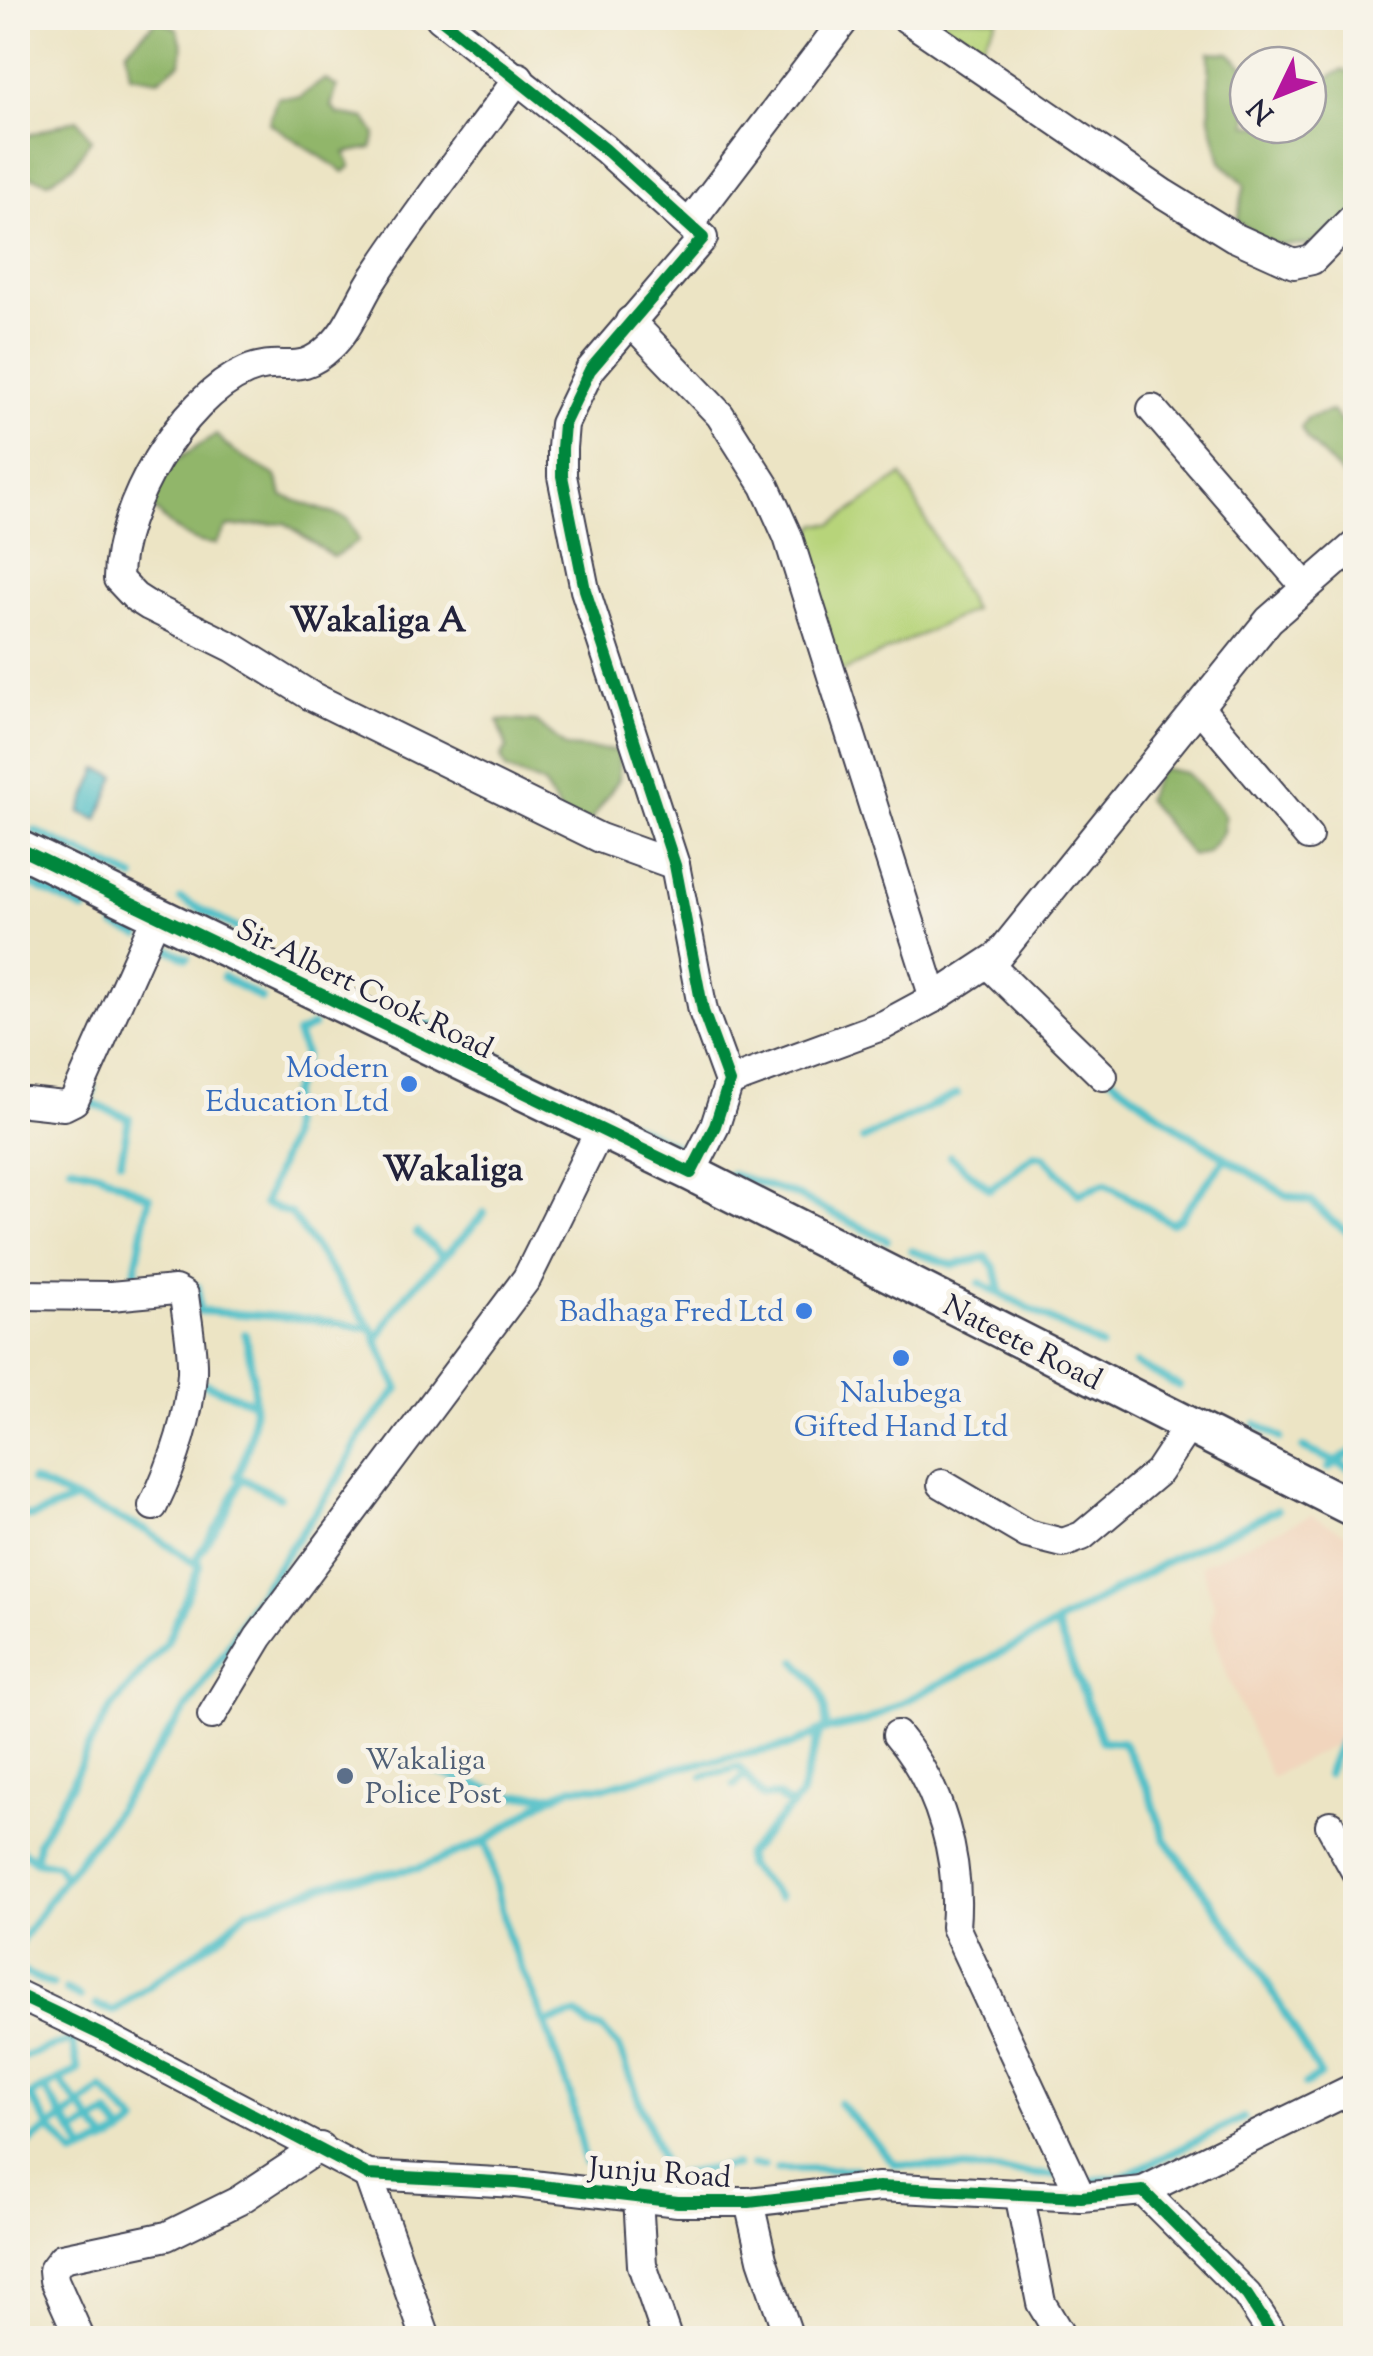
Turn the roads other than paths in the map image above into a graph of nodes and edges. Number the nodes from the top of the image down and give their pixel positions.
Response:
1 (440, 18) edge
2 (846, 18) edge
3 (906, 18) edge
4 (519, 78) junction
5 (1356, 215) edge
6 (690, 223) junction
7 (630, 321) junction
8 (1152, 409) dead end
9 (1356, 544) edge
10 (1305, 586) junction
11 (1200, 708) junction
12 (1308, 836) dead end
13 (18, 848) edge
14 (675, 864) junction
15 (157, 915) junction
16 (988, 964) junction
17 (934, 998) junction
18 (1103, 1076) dead end
19 (730, 1082) junction
20 (28, 1102) dead end
21 (600, 1130) junction
22 (692, 1174) junction
23 (18, 1294) edge
24 (1189, 1426) junction
25 (942, 1484) dead end
26 (153, 1506) dead end
27 (1356, 1510) edge
28 (212, 1715) dead end
29 (898, 1735) dead end
30 (1330, 1825) dead end
31 (1356, 1872) edge
32 (18, 1995) edge
33 (1356, 2087) edge
34 (320, 2147) junction
35 (368, 2175) junction
36 (1143, 2191) junction
37 (1019, 2193) junction
38 (1081, 2197) junction
39 (638, 2198) junction
40 (749, 2202) junction
41 (80, 2338) edge
42 (426, 2338) edge
43 (667, 2338) edge
44 (789, 2338) edge
45 (1062, 2338) edge
46 (1274, 2338) edge

1 - 4 street
2 - 6 street
3 - 5 street
4 - 6 street
4 - 14 street
6 - 7 street
7 - 14 street
7 - 17 street
8 - 10 street
9 - 10 street
10 - 11 street
11 - 12 street
11 - 16 street
13 - 15 main road, Sir Albert Cook Road
14 - 19 street
15 - 20 street
15 - 21 main road, Sir Albert Cook Road
16 - 17 street
16 - 18 street
17 - 19 street
19 - 22 street
21 - 22 main road, Sir Albert Cook Road
21 - 28 street
22 - 24 main road, Nateete Road
23 - 26 street
24 - 25 street
24 - 27 main road, Nateete Road
29 - 38 street
30 - 31 street
32 - 34 street, Junju Road
33 - 36 street
34 - 35 street, Junju Road
34 - 41 street
35 - 39 street, Junju Road
35 - 42 street
36 - 38 street, Junju Road
36 - 46 street
37 - 38 street, Junju Road
37 - 40 street, Junju Road
37 - 45 street
39 - 40 street, Junju Road
39 - 43 street
40 - 44 street

